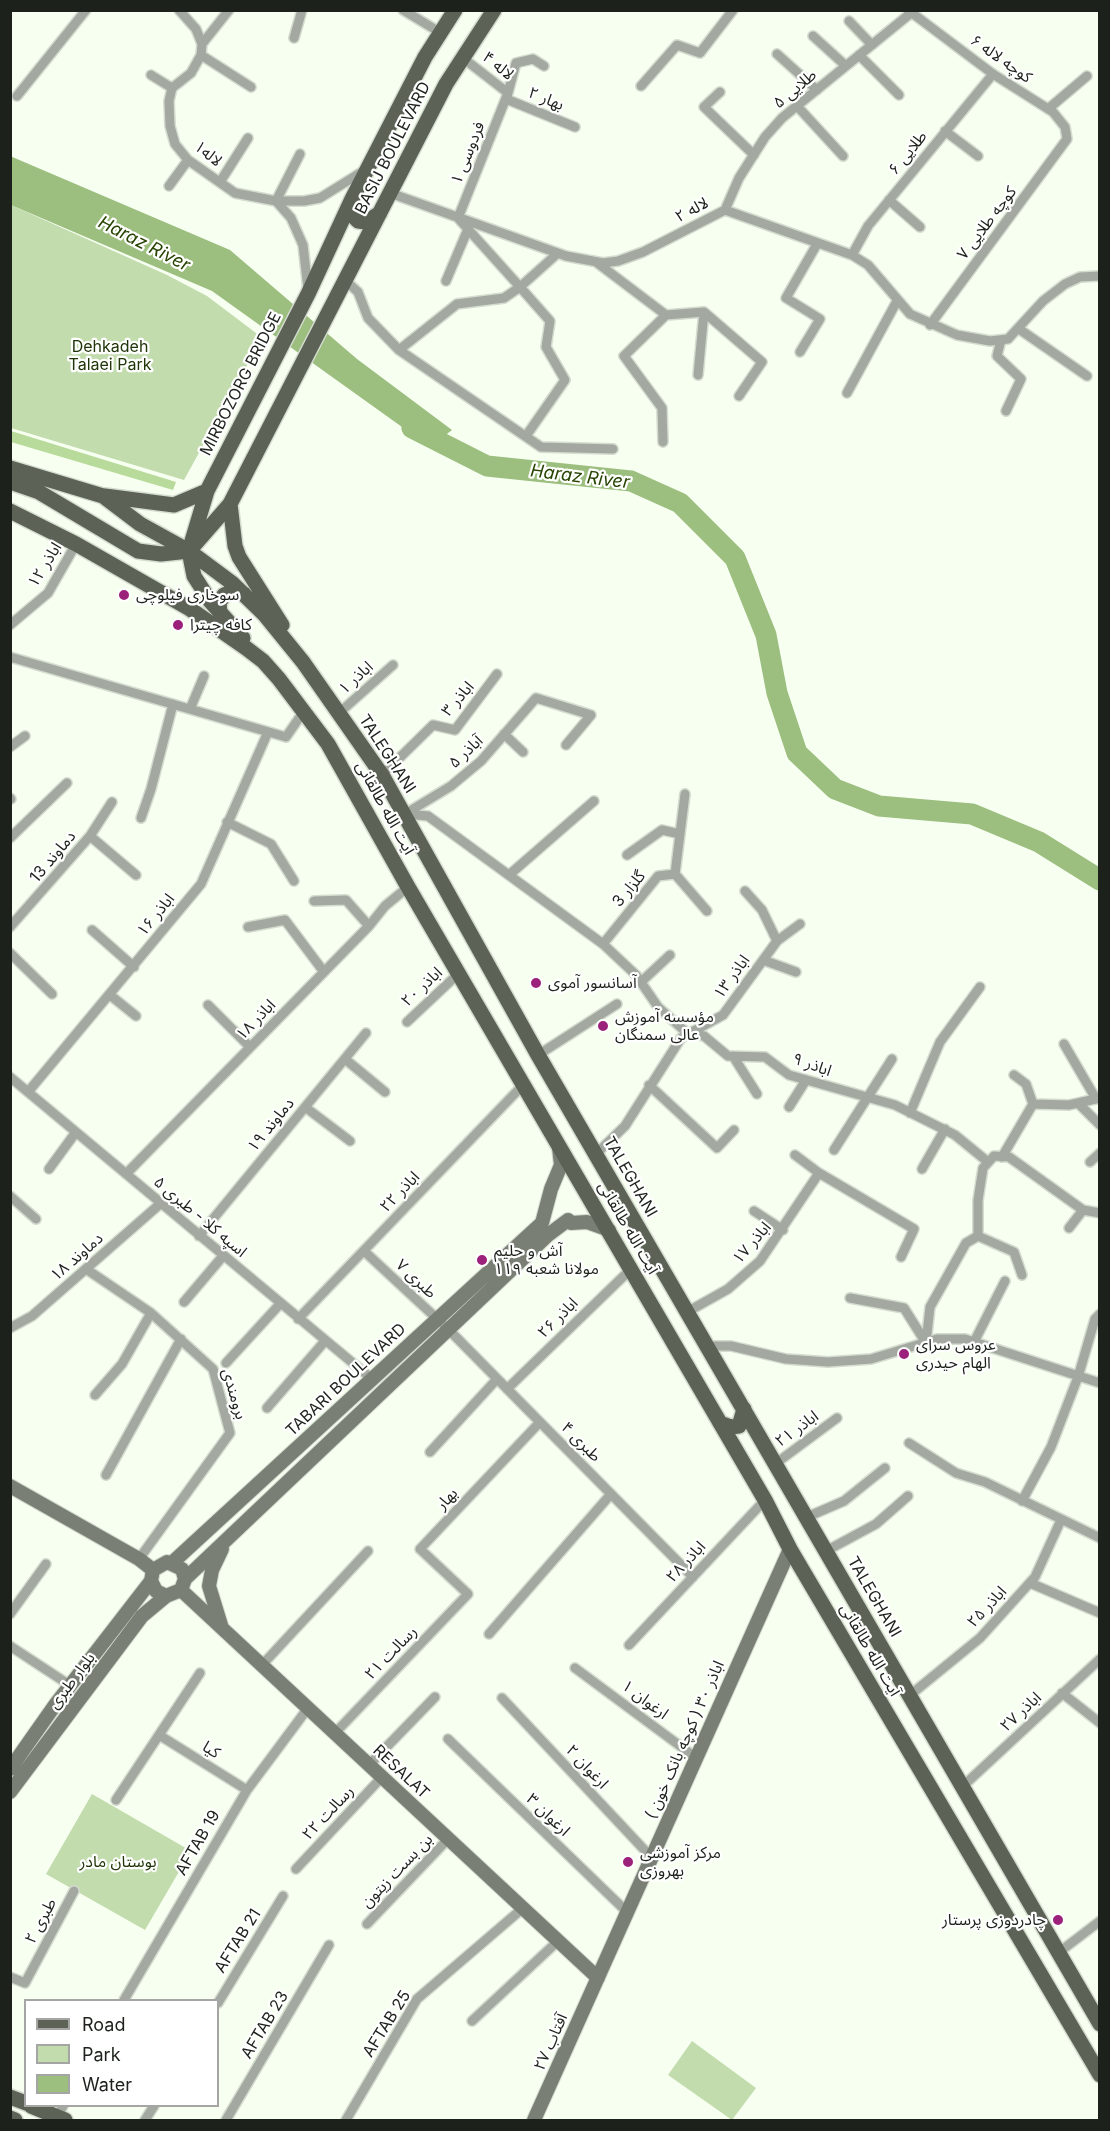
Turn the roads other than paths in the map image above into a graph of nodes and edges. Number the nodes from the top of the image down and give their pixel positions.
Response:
1 (86, 10) edge
2 (179, 10) edge
3 (229, 10) edge
4 (302, 10) edge
5 (404, 10) edge
6 (455, 10) edge
7 (494, 10) edge
8 (733, 10) edge
9 (909, 12) edge
10 (849, 21) dead end
11 (441, 33) junction
12 (813, 36) dead end
13 (294, 38) dead end
14 (202, 44) junction
15 (872, 45) junction
16 (777, 54) dead end
17 (201, 55) junction
18 (860, 55) junction
19 (464, 57) junction
20 (544, 66) dead end
21 (846, 66) junction
22 (993, 74) junction
23 (151, 75) dead end
24 (1087, 76) dead end
25 (641, 86) dead end
26 (251, 87) dead end
27 (172, 88) junction
28 (817, 90) junction
29 (720, 92) dead end
30 (898, 95) dead end
31 (17, 96) dead end
32 (507, 96) junction
33 (797, 106) junction
34 (1048, 109) junction
35 (576, 127) dead end
36 (945, 131) junction
37 (248, 138) dead end
38 (1067, 139) joint
39 (300, 154) dead end
40 (754, 155) junction
41 (843, 156) dead end
42 (978, 156) dead end
43 (188, 160) junction
44 (368, 168) junction
45 (220, 182) junction
46 (169, 186) dead end
47 (390, 193) junction
48 (352, 199) junction
49 (890, 200) junction
50 (276, 201) junction
51 (725, 210) junction
52 (380, 213) junction
53 (458, 218) junction
54 (920, 227) dead end
55 (468, 229) junction
56 (817, 244) junction
57 (558, 253) junction
58 (852, 255) junction
59 (594, 261) junction
60 (1100, 276) edge
61 (346, 281) junction
62 (446, 281) dead end
63 (520, 288) junction
64 (308, 294) junction
65 (897, 301) junction
66 (704, 312) junction
67 (666, 315) junction
68 (930, 325) junction
69 (1019, 329) junction
70 (1001, 340) junction
71 (399, 350) junction
72 (800, 352) dead end
73 (698, 375) dead end
74 (1088, 376) dead end
75 (847, 393) dead end
76 (739, 396) dead end
77 (1006, 411) dead end
78 (526, 436) junction
79 (663, 442) dead end
80 (614, 449) dead end
81 (10, 468) edge
82 (10, 482) edge
83 (207, 491) junction
84 (103, 495) junction
85 (230, 504) junction
86 (10, 511) edge
87 (140, 524) junction
88 (76, 544) junction
89 (129, 546) junction
90 (189, 551) junction
91 (244, 594) junction
92 (220, 613) junction
93 (10, 625) edge
94 (10, 657) edge
95 (262, 661) junction
96 (303, 662) junction
97 (393, 665) dead end
98 (497, 674) dead end
99 (204, 676) dead end
100 (173, 704) junction
101 (190, 709) junction
102 (304, 711) junction
103 (339, 713) junction
104 (268, 732) junction
105 (504, 734) junction
106 (25, 736) dead end
107 (566, 745) dead end
108 (10, 747) edge
109 (522, 752) dead end
110 (382, 775) junction
111 (67, 783) dead end
112 (685, 794) dead end
113 (594, 801) dead end
114 (112, 802) dead end
115 (405, 814) junction
116 (141, 818) dead end
117 (227, 822) junction
118 (680, 834) junction
119 (90, 836) junction
120 (10, 838) edge
121 (627, 855) dead end
122 (675, 874) junction
123 (136, 875) dead end
124 (509, 875) junction
125 (294, 881) dead end
126 (408, 887) junction
127 (745, 891) dead end
128 (314, 901) dead end
129 (707, 911) dead end
130 (800, 924) dead end
131 (369, 926) junction
132 (10, 927) edge
133 (248, 927) dead end
134 (92, 930) dead end
135 (777, 941) junction
136 (603, 944) junction
137 (10, 953) edge
138 (670, 955) dead end
139 (763, 960) junction
140 (134, 967) junction
141 (324, 972) junction
142 (795, 972) dead end
143 (459, 974) junction
144 (641, 982) junction
145 (980, 987) dead end
146 (52, 994) dead end
147 (110, 995) junction
148 (618, 1004) dead end
149 (208, 1005) dead end
150 (136, 1016) dead end
151 (407, 1022) dead end
152 (366, 1033) dead end
153 (687, 1033) junction
154 (1064, 1044) dead end
155 (250, 1047) junction
156 (538, 1055) junction
157 (733, 1056) junction
158 (345, 1059) junction
159 (892, 1059) dead end
160 (1014, 1075) dead end
161 (10, 1077) edge
162 (806, 1080) junction
163 (523, 1085) junction
164 (649, 1085) junction
165 (28, 1092) junction
166 (385, 1092) dead end
167 (757, 1094) dead end
168 (1098, 1098) edge
169 (867, 1099) junction
170 (1078, 1103) junction
171 (1033, 1104) junction
172 (305, 1107) junction
173 (789, 1107) dead end
174 (910, 1113) junction
175 (1100, 1125) edge
176 (945, 1129) junction
177 (734, 1130) dead end
178 (76, 1132) junction
179 (350, 1141) dead end
180 (558, 1144) junction
181 (834, 1150) dead end
182 (1100, 1153) edge
183 (596, 1154) junction
184 (795, 1155) dead end
185 (1002, 1157) junction
186 (988, 1162) junction
187 (1090, 1162) dead end
188 (49, 1169) dead end
189 (922, 1169) dead end
190 (819, 1173) junction
191 (126, 1174) junction
192 (10, 1196) edge
193 (160, 1204) junction
194 (1083, 1210) junction
195 (753, 1211) dead end
196 (1100, 1213) edge
197 (36, 1219) dead end
198 (1069, 1228) dead end
199 (545, 1229) junction
200 (609, 1230) junction
201 (783, 1230) junction
202 (199, 1236) junction
203 (978, 1236) junction
204 (364, 1251) junction
205 (223, 1256) junction
206 (901, 1257) dead end
207 (86, 1269) junction
208 (631, 1269) junction
209 (1022, 1275) dead end
210 (1005, 1281) dead end
211 (850, 1298) dead end
212 (184, 1302) dead end
213 (280, 1304) junction
214 (687, 1312) junction
215 (151, 1313) junction
216 (1100, 1314) edge
217 (298, 1319) junction
218 (437, 1319) junction
219 (10, 1328) edge
220 (448, 1329) junction
221 (181, 1339) junction
222 (324, 1341) junction
223 (974, 1342) junction
224 (926, 1343) junction
225 (707, 1346) junction
226 (226, 1363) dead end
227 (1078, 1377) junction
228 (372, 1379) junction
229 (497, 1379) junction
230 (1100, 1383) edge
231 (507, 1389) junction
232 (95, 1395) dead end
233 (267, 1408) dead end
234 (744, 1409) junction
235 (837, 1419) dead end
236 (540, 1422) junction
237 (720, 1423) junction
238 (909, 1443) dead end
239 (430, 1452) dead end
240 (775, 1464) junction
241 (885, 1468) dead end
242 (106, 1474) dead end
243 (752, 1477) junction
244 (10, 1485) edge
245 (611, 1494) junction
246 (908, 1496) dead end
247 (765, 1500) junction
248 (1022, 1501) junction
249 (807, 1517) junction
250 (1062, 1520) junction
251 (239, 1528) junction
252 (1100, 1538) edge
253 (790, 1549) junction
254 (368, 1551) dead end
255 (826, 1551) junction
256 (139, 1560) junction
257 (173, 1562) junction
258 (46, 1564) dead end
259 (152, 1576) junction
260 (693, 1576) junction
261 (1030, 1583) junction
262 (183, 1585) junction
263 (468, 1594) joint
264 (166, 1596) junction
265 (1100, 1613) edge
266 (10, 1614) edge
267 (221, 1627) junction
268 (489, 1634) dead end
269 (629, 1645) dead end
270 (10, 1646) edge
271 (1100, 1659) edge
272 (262, 1665) junction
273 (575, 1668) dead end
274 (200, 1673) dead end
275 (70, 1686) junction
276 (1062, 1693) junction
277 (909, 1696) junction
278 (435, 1697) dead end
279 (502, 1698) dead end
280 (308, 1708) junction
281 (1100, 1723) edge
282 (335, 1733) junction
283 (159, 1735) junction
284 (448, 1739) dead end
285 (695, 1757) junction
286 (369, 1765) junction
287 (10, 1769) edge
288 (382, 1777) junction
289 (962, 1787) junction
290 (12, 1788) edge
291 (247, 1790) junction
292 (116, 1800) dead end
293 (448, 1839) junction
294 (651, 1857) junction
295 (296, 1869) dead end
296 (74, 1891) dead end
297 (284, 1896) dead end
298 (523, 1908) junction
299 (627, 1912) junction
300 (1100, 1921) edge
301 (367, 1924) dead end
302 (558, 1941) junction
303 (329, 1945) dead end
304 (1058, 1953) junction
305 (10, 1977) edge
306 (597, 1978) junction
307 (125, 1999) edge
308 (219, 2001) edge
309 (472, 2020) dead end
310 (1100, 2024) edge
311 (1100, 2075) edge
312 (35, 2107) edge
313 (153, 2107) edge
314 (61, 2114) edge
315 (10, 2118) edge
316 (15, 2121) edge
317 (145, 2121) edge
318 (226, 2121) edge
319 (346, 2121) edge
320 (534, 2121) edge

1 - 31 street
2 - 14 street
3 - 14 street
4 - 13 street
5 - 11 street
6 - 11 main road, BASIJ BOULEVARD
7 - 19 main road, BASIJ BOULEVARD
8 - 25 street
9 - 15 street, طلایی ۵
9 - 22 street, کوچه لاله ۶
10 - 15 street
11 - 44 main road, BASIJ BOULEVARD
12 - 21 street
14 - 17 street
15 - 18 street, طلایی ۵
16 - 28 street
17 - 26 street
17 - 27 street
18 - 21 street, طلایی ۵
18 - 30 street
19 - 32 street, لاله ۴
19 - 47 main road, BASIJ BOULEVARD
20 - 32 street, فردوسی ۱
21 - 28 street, طلایی ۵
22 - 34 street, کوچه لاله ۶
22 - 36 street, طلایی ۶
23 - 27 street
24 - 34 street
27 - 43 street, لاله۱
28 - 33 street, طلایی ۵
29 - 40 street
32 - 35 street, بهار ۲
32 - 53 street, فردوسی ۱
33 - 40 street, طلایی ۵
33 - 41 street
34 - 38 street, کوچه لاله ۶
36 - 42 street
36 - 49 street, طلایی ۶
37 - 45 street
38 - 68 street, کوچه طلایی ۷
39 - 50 street
40 - 51 street, طلایی ۵
43 - 45 street, لاله۱
43 - 46 street
44 - 48 main road, BASIJ BOULEVARD
44 - 50 street, لاله۱
45 - 50 street, لاله۱
47 - 52 main road, BASIJ BOULEVARD
47 - 53 street, لاله ۲
48 - 52 main road
48 - 64 main road, BASIJ BOULEVARD
49 - 54 street
49 - 58 street, طلایی ۶
50 - 64 street
51 - 56 street, لاله ۲
51 - 59 street, لاله ۲
52 - 61 main road, BASIJ BOULEVARD
53 - 55 street
53 - 57 street, لاله ۲
55 - 62 street
55 - 63 street
56 - 58 street, لاله ۲
56 - 72 street
57 - 59 street, لاله ۲
57 - 63 street
58 - 65 street, لاله ۲
59 - 67 street
60 - 69 street
61 - 71 street
61 - 85 main road, BASIJ BOULEVARD
63 - 71 street
63 - 78 street
64 - 83 main road, MIRBOZORG BRIDGE
65 - 68 street, لاله ۲
65 - 75 street
66 - 67 street
66 - 73 street
66 - 76 street
67 - 79 street
68 - 70 street, لاله ۲
69 - 70 street
69 - 74 street
70 - 77 street
71 - 78 street
78 - 80 street
81 - 84 main road, TALEGHANI
82 - 89 main road
83 - 84 main road
83 - 90 main road, MIRBOZORG BRIDGE
84 - 87 main road, TALEGHANI
85 - 90 main road
85 - 96 main road
86 - 88 main road, آیت الله طالقانی
87 - 89 main road
87 - 90 main road, TALEGHANI
88 - 93 street, اباذر ۱۲
88 - 95 main road, آیت الله طالقانی
89 - 90 main road
90 - 91 main road, TALEGHANI
90 - 92 main road
91 - 92 main road
91 - 96 main road, TALEGHANI
92 - 95 main road
94 - 100 street
95 - 102 main road, آیت الله طالقانی
96 - 103 main road, TALEGHANI
97 - 103 street, اباذر ۱
98 - 110 street, اباذر ۳
99 - 101 street
100 - 101 street
100 - 116 street
101 - 104 street
102 - 104 street
102 - 126 main road, آیت الله طالقانی
103 - 110 main road, TALEGHANI
104 - 117 street, اباذر ۱۶
105 - 107 street, آباذر ۵
105 - 109 street
105 - 115 street, آباذر ۵
106 - 108 street
110 - 115 main road, TALEGHANI
111 - 120 street
112 - 118 street
113 - 124 street
114 - 119 street, دماوند 13
115 - 124 street
115 - 156 main road, TALEGHANI
117 - 125 street
117 - 140 street, اباذر ۱۶
118 - 121 street
118 - 122 street
119 - 123 street
119 - 132 street, دماوند 13
122 - 129 street
122 - 136 street, گلزار 3
124 - 136 street
126 - 131 street, اباذر ۱۸
126 - 143 main road, آیت الله طالقانی
127 - 135 street
128 - 131 street
130 - 135 street, اباذر ۱۳
131 - 141 street, اباذر ۱۸
133 - 141 street
134 - 140 street
135 - 139 street, اباذر ۱۳
136 - 144 street
137 - 146 street
138 - 144 street
139 - 142 street
139 - 153 street, اباذر ۱۳
140 - 147 street, اباذر ۱۶
141 - 155 street, اباذر ۱۸
143 - 151 street, اباذر ۲۰
143 - 163 main road, آیت الله طالقانی
144 - 153 street
145 - 174 street
147 - 150 street
147 - 165 street, اباذر ۱۶
148 - 156 street
149 - 155 street
152 - 158 street, دماوند ۱۹
153 - 157 street
153 - 164 street, اباذر ۱۳
154 - 168 street
155 - 191 street, اباذر ۱۸
156 - 183 main road, TALEGHANI
157 - 162 street, اباذر ۹
157 - 167 street
158 - 166 street
158 - 172 street, دماوند ۱۹
159 - 169 street
160 - 171 street
161 - 165 street, اسپه کلا - طبری ۵
162 - 169 street, اباذر ۹
162 - 173 street
163 - 180 main road, آیت الله طالقانی
163 - 204 street, اباذر ۲۲
164 - 177 street
164 - 183 street, اباذر ۱۳
165 - 178 street, اسپه کلا - طبری ۵
168 - 170 street
169 - 174 street, اباذر ۹
169 - 181 street
170 - 171 street
170 - 175 street
171 - 185 street
172 - 179 street
172 - 202 street, دماوند ۱۹
174 - 176 street, اباذر ۹
176 - 186 street, اباذر ۹
176 - 189 street
178 - 188 street
178 - 191 street, اسپه کلا - طبری ۵
180 - 199 main road
180 - 200 main road, آیت الله طالقانی
182 - 187 street
183 - 214 main road, TALEGHANI
184 - 190 street
185 - 186 street
185 - 194 street
186 - 203 street
190 - 201 street, اباذر ۱۷
190 - 206 street
191 - 193 street, اسپه کلا - طبری ۵
192 - 197 street
193 - 202 street, اسپه کلا - طبری ۵
193 - 207 street, دماوند ۱۸
194 - 196 street
194 - 198 street
195 - 201 street
199 - 200 main road
199 - 218 main road, TABARI BOULEVARD
199 - 220 main road, TABARI BOULEVARD
200 - 208 main road, آیت الله طالقانی
201 - 214 street, اباذر ۱۷
202 - 205 street, اسپه کلا - طبری ۵
203 - 209 street
203 - 224 street
204 - 217 street, اباذر ۲۲
204 - 218 street, طبری ۷
205 - 212 street
205 - 213 street, اسپه کلا - طبری ۵
207 - 215 street, برومندی
207 - 219 street, دماوند ۱۸
208 - 231 street, اباذر ۲۶
208 - 237 main road, آیت الله طالقانی
210 - 223 street
211 - 224 street
213 - 217 street, اسپه کلا - طبری ۵
213 - 226 street
214 - 225 main road, TALEGHANI
215 - 221 street, برومندی
215 - 232 street
216 - 227 street
217 - 222 street, اسپه کلا - طبری ۵
218 - 220 street, طبری ۷
218 - 228 main road, TABARI BOULEVARD
220 - 229 street, طبری ۴
220 - 251 main road, TABARI BOULEVARD
221 - 242 street
221 - 256 street, برومندی
222 - 228 street, اسپه کلا - طبری ۵
222 - 233 street
223 - 224 street
223 - 227 street
224 - 225 street
225 - 234 main road, TALEGHANI
227 - 230 street
227 - 248 street
228 - 257 main road, TABARI BOULEVARD
229 - 231 street, طبری ۴
229 - 239 street
231 - 236 street, طبری ۴
234 - 237 main road
234 - 240 main road, TALEGHANI
235 - 240 street, اباذر ۲۱
236 - 245 street, طبری ۴
236 - 263 street, بهار
237 - 243 main road, آیت الله طالقانی
238 - 248 street
240 - 243 main road
240 - 249 main road, TALEGHANI
241 - 249 street
243 - 247 main road, آیت الله طالقانی
244 - 256 main road
245 - 260 street, طبری ۴
245 - 268 street
246 - 255 street
247 - 253 main road, آیت الله طالقانی
247 - 260 street, اباذر ۲۸
248 - 250 street
249 - 255 main road, TALEGHANI
250 - 252 street
250 - 261 street, اباذر ۲۵
251 - 262 main road, TABARI BOULEVARD
251 - 267 main road
253 - 285 main road, اباذر ۳۰ ( کوچه بانک خون )
253 - 311 main road, آیت الله طالقانی
254 - 272 street
255 - 277 main road, TALEGHANI
256 - 259 main road
257 - 259 main road
257 - 262 main road
258 - 266 street
259 - 264 main road
259 - 275 main road, بلوار طبری
260 - 269 street, اباذر ۲۸
261 - 265 street
261 - 277 street, اباذر ۲۵
262 - 264 main road
262 - 267 main road, RESALAT
263 - 282 street, رسالت ۲۱
264 - 290 main road, بلوار طبری
267 - 272 main road, RESALAT
270 - 275 street
271 - 276 street, اباذر ۲۷
272 - 280 main road, RESALAT
273 - 285 street, ارغوان ۱
274 - 283 street
275 - 287 main road, بلوار طبری
276 - 281 street
276 - 289 street, اباذر ۲۷
277 - 289 main road, TALEGHANI
278 - 286 street
279 - 294 street, ارغوان ۲
280 - 282 main road, RESALAT
280 - 291 street, AFTAB 19
282 - 286 main road, RESALAT
283 - 291 street, کیا
283 - 292 street
284 - 299 street, ارغوان ۳
285 - 294 main road, اباذر ۳۰ ( کوچه بانک خون )
286 - 288 main road, RESALAT
288 - 293 main road, RESALAT
288 - 295 street, رسالت ۲۲
289 - 304 main road, TALEGHANI
291 - 307 street, AFTAB 19
293 - 298 main road, RESALAT
293 - 301 street, بن بست زیتون
294 - 299 main road, اباذر ۳۰ ( کوچه بانک خون )
296 - 305 street, طبری ۲
297 - 308 street, AFTAB 21
298 - 302 main road, RESALAT
298 - 319 street, AFTAB 25
299 - 306 main road, اباذر ۳۰ ( کوچه بانک خون )
300 - 304 street
302 - 306 main road, RESALAT
302 - 309 street
303 - 318 street, AFTAB 23
304 - 310 main road, TALEGHANI
306 - 320 main road, آفتاب ۲۷
312 - 314 main road
313 - 317 street
315 - 316 main road

